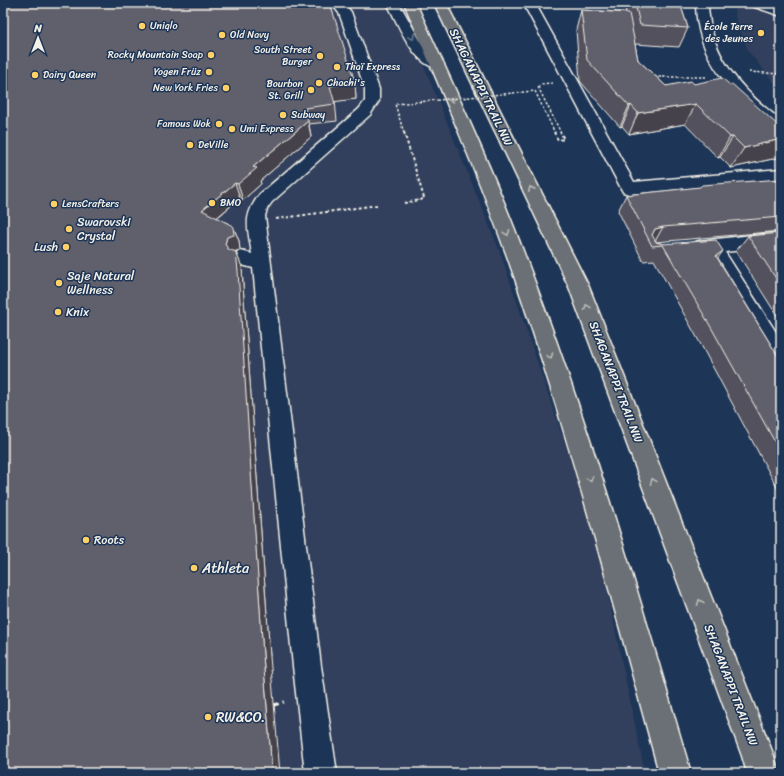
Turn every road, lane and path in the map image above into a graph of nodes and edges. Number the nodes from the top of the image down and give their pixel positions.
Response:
1 (337, 3) edge
2 (393, 3) edge
3 (410, 3) edge
4 (440, 3) edge
5 (529, 3) edge
6 (702, 3) edge
7 (756, 3) edge
8 (781, 12) edge
9 (437, 64) junction
10 (749, 72) dead end
11 (781, 74) edge
12 (653, 77) edge
13 (729, 77) junction
14 (538, 87) dead end
15 (325, 125) dead end
16 (781, 127) edge
17 (330, 144) junction
18 (781, 175) edge
19 (404, 203) dead end
20 (377, 205) dead end
21 (274, 215) dead end
22 (781, 239) edge
23 (712, 246) junction
24 (683, 249) edge
25 (781, 358) edge
26 (284, 702) dead end
27 (274, 705) dead end
28 (764, 767) edge
29 (321, 773) edge
30 (675, 773) edge

1 - 17 street
2 -> 9 street
3 - 9 main road
28 -> 4 main road, SHAGANAPPI TRAIL NW
5 - 18 street
6 - 13 street
7 - 8 street
9 -> 30 main road
10 - 11 path
12 - 13 path
13 - 16 street
14 - 19 path, bridge
15 - 17 street
17 - 29 street
20 - 21 path
22 - 23 street
23 - 24 street
23 - 25 street
26 - 27 path

